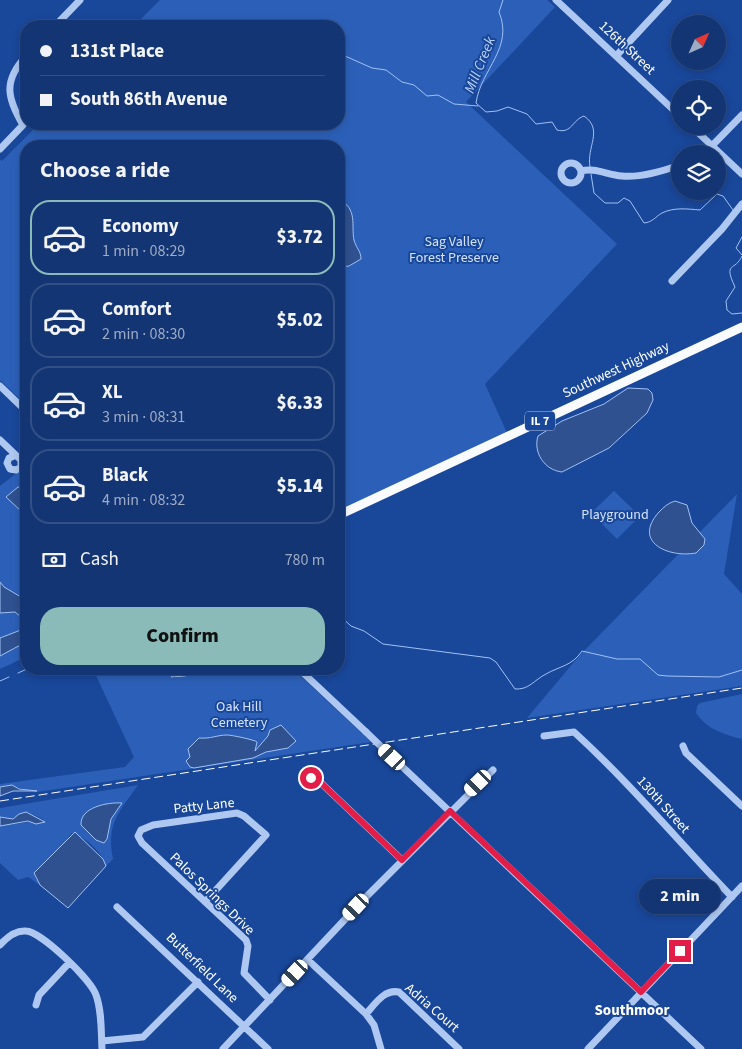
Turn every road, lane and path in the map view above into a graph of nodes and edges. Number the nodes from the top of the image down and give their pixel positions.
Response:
1 (80, 0) edge
2 (556, 0) edge
3 (668, 0) edge
4 (61, 20) edge
5 (616, 55) junction
6 (20, 65) edge
7 (671, 107) edge
8 (742, 115) edge
9 (20, 120) edge
10 (20, 128) edge
11 (700, 135) edge
12 (711, 145) edge
13 (713, 145) edge
14 (0, 149) edge
15 (726, 159) edge
16 (671, 167) edge
17 (586, 170) dead end
18 (742, 174) edge
19 (740, 206) edge
20 (672, 281) dead end
21 (742, 327) edge
22 (0, 386) edge
23 (20, 405) edge
24 (0, 440) edge
25 (14, 456) dead end
26 (345, 512) edge
27 (305, 675) edge
28 (544, 736) dead end
29 (684, 746) dead end
30 (492, 770) dead end
31 (311, 778) dead end
32 (742, 806) edge
33 (450, 811) junction
34 (139, 833) joint
35 (402, 860) junction
36 (742, 886) edge
37 (732, 897) junction
38 (204, 902) junction
39 (117, 907) dead end
40 (0, 945) edge
41 (308, 960) junction
42 (69, 963) junction
43 (198, 982) junction
44 (641, 992) junction
45 (270, 1000) junction
46 (36, 1005) dead end
47 (366, 1014) junction
48 (244, 1026) junction
49 (102, 1041) junction
50 (102, 1049) edge
51 (223, 1049) edge
52 (268, 1049) edge
53 (382, 1049) edge
54 (458, 1049) edge
55 (588, 1049) edge
56 (701, 1049) edge

1 - 4 street
2 - 5 street, 126th Street
3 - 5 street
5 - 7 street, 126th Street
6 - 9 street
8 - 13 street
10 - 14 street
11 - 12 street
15 - 18 street
16 - 17 street
19 - 20 street
21 - 26 main road, Southwest Highway / IL 7
22 - 23 street
24 - 25 street
27 - 33 street, bridge
28 - 37 street, 130th Street
29 - 32 street
30 - 33 street
31 - 35 street
33 - 35 street
33 - 44 street
34 - 38 street, Palos Springs Drive
34 - 38 street, Patty Lane
35 - 41 street
36 - 37 street
37 - 44 street
38 - 45 street, Palos Springs Drive
39 - 43 street, Butterfield Lane
40 - 42 street
41 - 45 street
41 - 47 street
42 - 46 street
42 - 49 street
43 - 48 street, Butterfield Lane
43 - 49 street
44 - 55 street
44 - 56 street
45 - 48 street
47 - 53 street
47 - 54 street, Adria Court
48 - 51 street
48 - 52 street, Butterfield Lane
49 - 50 street

